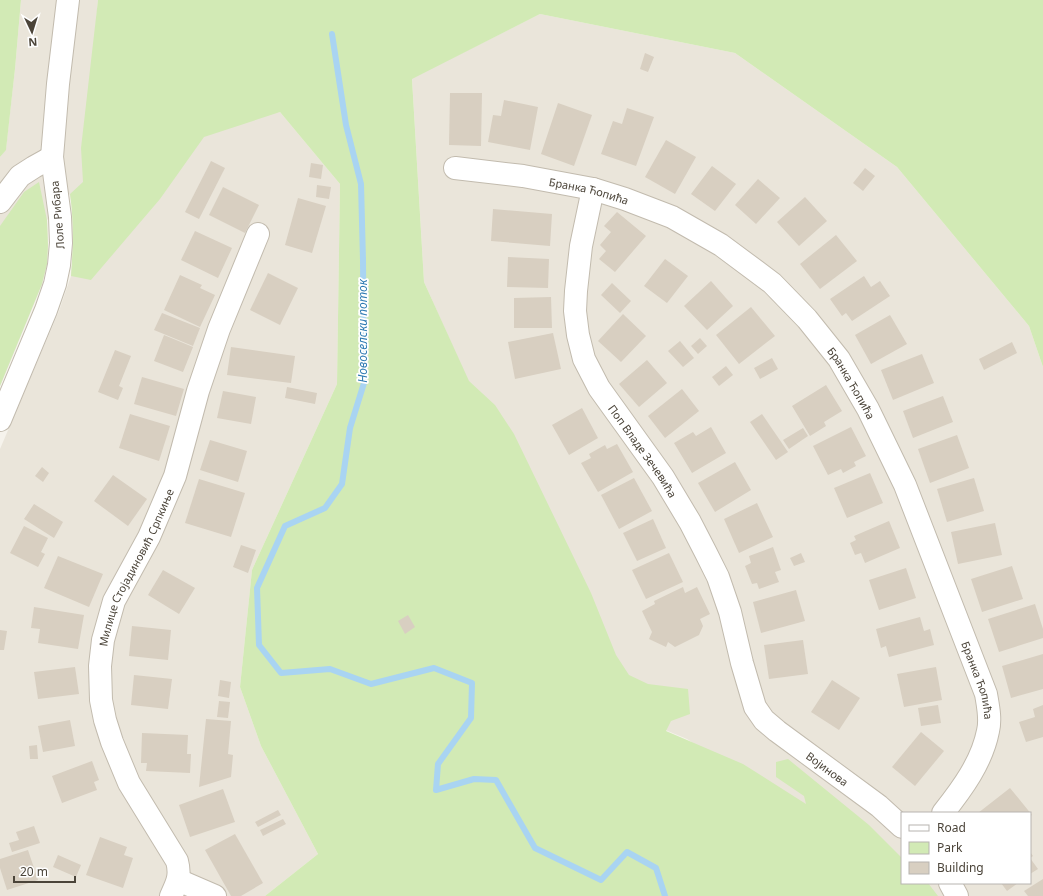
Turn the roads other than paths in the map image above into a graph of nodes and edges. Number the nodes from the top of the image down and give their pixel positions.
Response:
1 (68, 0) edge
2 (52, 158) junction
3 (455, 168) dead end
4 (593, 189) junction
5 (0, 202) edge
6 (258, 234) dead end
7 (0, 420) edge
8 (755, 707) joint
9 (944, 812) edge
10 (901, 826) edge
11 (951, 884) edge
12 (175, 888) edge
13 (215, 896) edge
14 (957, 896) edge

1 - 2 street, Лоле Рибара
2 - 5 street
2 - 7 street, Лоле Рибара
3 - 4 street, Бранка Ћопића
4 - 8 street, Поп Владе Зечевића
4 - 9 street, Бранка Ћопића
6 - 12 street, Милице Стојадиновић Српкиње
8 - 10 street, Војинова
11 - 14 street
12 - 13 street

